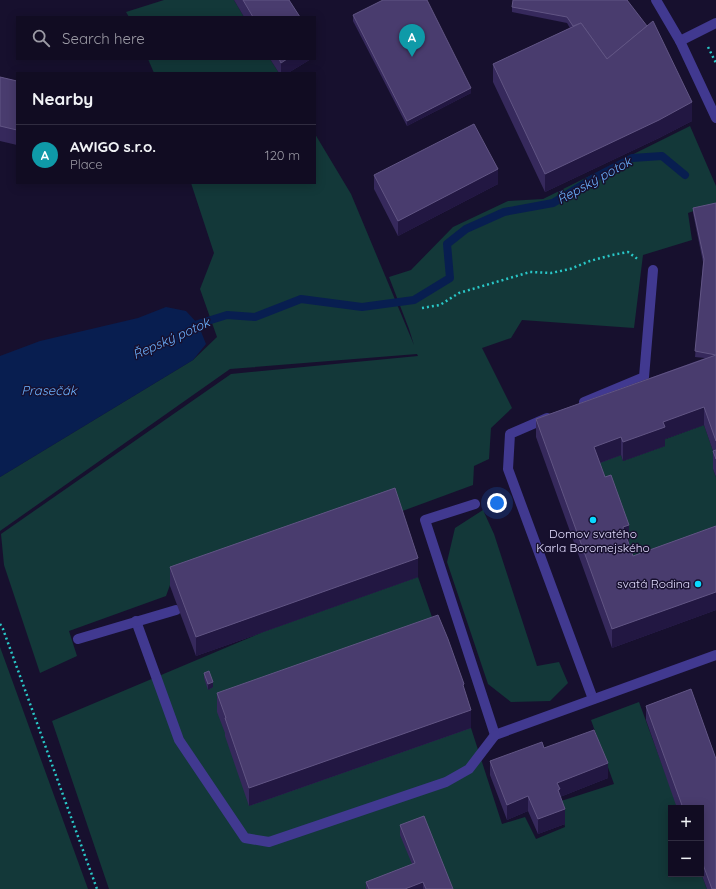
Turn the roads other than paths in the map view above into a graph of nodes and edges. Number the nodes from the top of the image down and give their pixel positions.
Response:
1 (656, 0) edge
2 (716, 23) edge
3 (680, 41) junction
4 (716, 118) edge
5 (653, 270) road end
6 (574, 407) edge
7 (559, 413) edge
8 (475, 504) dead end
9 (176, 610) edge
10 (136, 621) junction
11 (78, 639) dead end
12 (715, 659) edge
13 (593, 699) junction
14 (495, 735) junction

1 - 3 street
2 - 3 street
3 - 4 street
5 - 6 street
7 - 13 street
8 - 14 street
9 - 10 street
10 - 11 street
10 - 14 street
12 - 13 street
13 - 14 street

